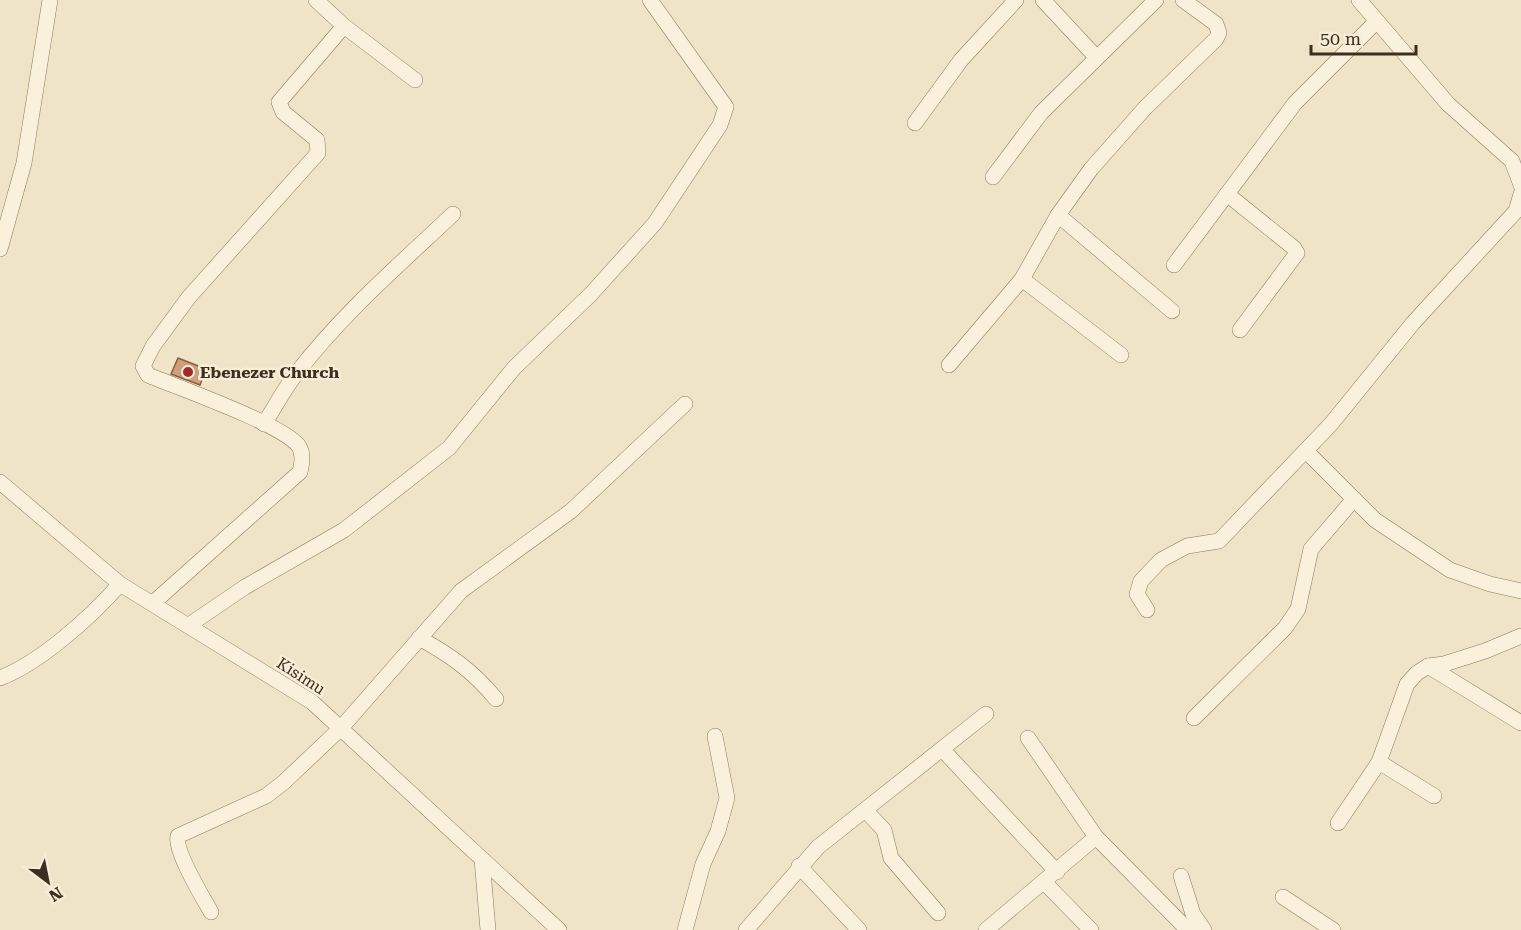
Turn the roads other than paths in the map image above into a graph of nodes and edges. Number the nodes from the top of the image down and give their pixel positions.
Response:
1 (50, 0) edge
2 (316, 0) edge
3 (650, 0) edge
4 (1016, 0) edge
5 (1043, 0) edge
6 (1156, 0) edge
7 (1183, 0) edge
8 (1359, 0) edge
9 (1377, 21) junction
10 (344, 26) junction
11 (1096, 57) junction
12 (415, 80) dead end
13 (915, 123) dead end
14 (993, 177) dead end
15 (1521, 184) edge
16 (1227, 194) junction
17 (1521, 194) edge
18 (453, 214) dead end
19 (1058, 215) junction
20 (0, 249) edge
21 (1174, 265) dead end
22 (1022, 279) junction
23 (1172, 311) dead end
24 (1240, 330) dead end
25 (1121, 355) dead end
26 (949, 365) dead end
27 (685, 404) dead end
28 (264, 424) junction
29 (1306, 451) junction
30 (0, 482) edge
31 (1354, 499) junction
32 (120, 584) junction
33 (1521, 591) edge
34 (153, 603) junction
35 (1147, 610) dead end
36 (189, 625) junction
37 (1521, 636) edge
38 (419, 638) junction
39 (1428, 666) junction
40 (0, 678) edge
41 (496, 699) dead end
42 (986, 714) dead end
43 (1194, 718) dead end
44 (1521, 723) edge
45 (341, 728) junction
46 (714, 736) dead end
47 (1028, 738) dead end
48 (942, 748) junction
49 (1379, 762) junction
50 (1434, 796) dead end
51 (865, 810) junction
52 (1338, 823) dead end
53 (1096, 837) junction
54 (482, 858) junction
55 (799, 866) junction
56 (1181, 876) dead end
57 (1051, 877) junction
58 (1283, 897) dead end
59 (211, 912) dead end
60 (938, 913) dead end
61 (989, 929) edge
62 (488, 930) edge
63 (560, 930) edge
64 (685, 930) edge
65 (746, 930) edge
66 (859, 930) edge
67 (1091, 930) edge
68 (1188, 930) edge
69 (1204, 930) edge
70 (1332, 930) edge

1 - 20 street
2 - 10 street
3 - 36 street
4 - 13 street
5 - 11 street
6 - 11 street
7 - 19 street
8 - 9 street
9 - 15 street
9 - 16 street
10 - 12 street
10 - 28 street
11 - 14 street
16 - 21 street
16 - 24 street
17 - 29 street
18 - 28 street
19 - 22 street
19 - 23 street
22 - 25 street
22 - 26 street
27 - 38 street
28 - 34 street
29 - 31 street
29 - 35 street
30 - 32 street, Kisimu
31 - 33 street
31 - 43 street
32 - 34 street, Kisimu
32 - 40 street
34 - 36 street, Kisimu
36 - 45 street, Kisimu
37 - 39 street
38 - 41 street
38 - 45 street
39 - 44 street
39 - 49 street
42 - 48 street
45 - 54 street, Kisimu
45 - 59 street
46 - 64 street
47 - 53 street
48 - 51 street
48 - 57 street
49 - 50 street
49 - 52 street
51 - 55 street
51 - 60 street
53 - 57 street
53 - 68 street
54 - 62 street
54 - 63 street, Kisimu
55 - 65 street
55 - 66 street
56 - 69 street
57 - 61 street
57 - 67 street
58 - 70 street

